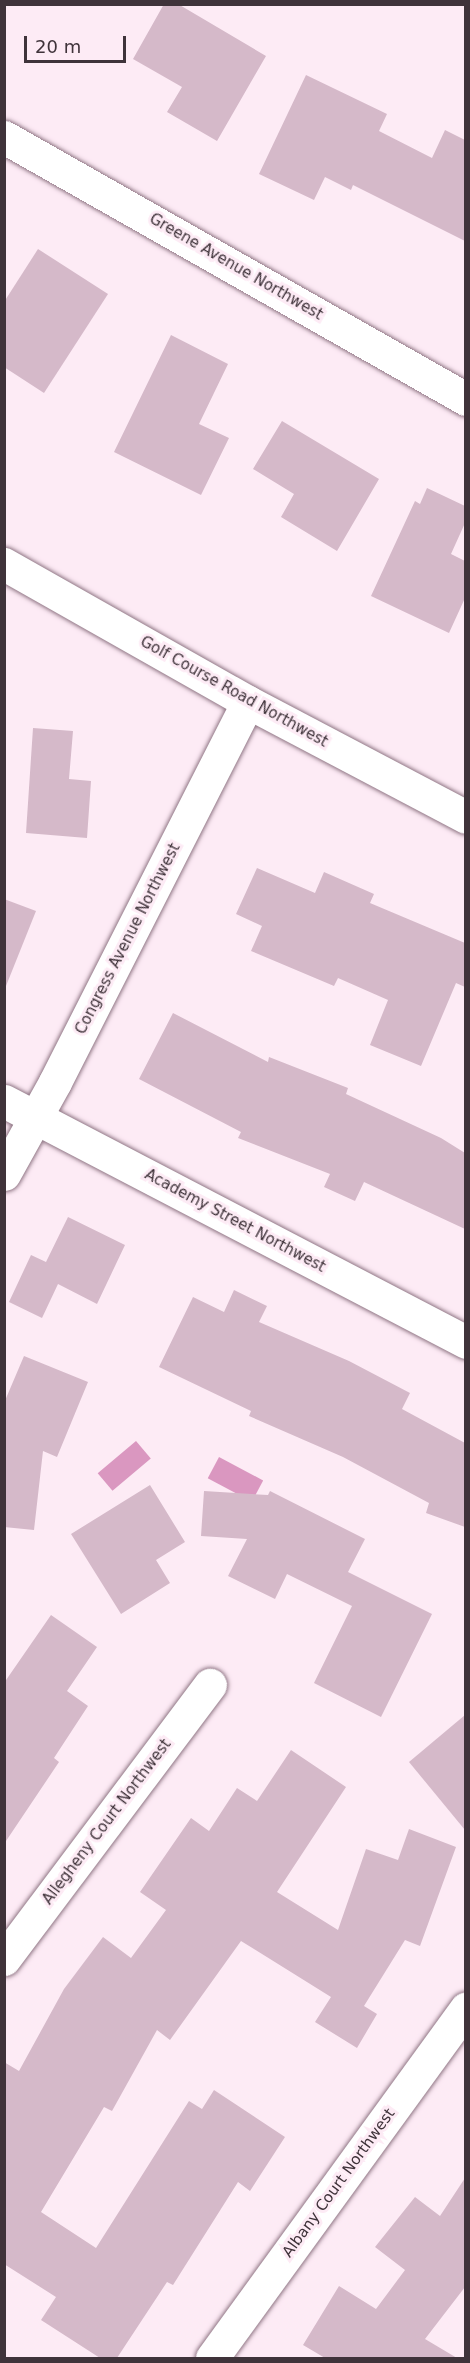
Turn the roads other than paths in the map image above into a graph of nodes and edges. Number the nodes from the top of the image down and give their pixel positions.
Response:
1 (4, 137) edge
2 (465, 399) edge
3 (4, 564) edge
4 (248, 702) junction
5 (465, 817) edge
6 (4, 1101) edge
7 (36, 1116) junction
8 (4, 1174) edge
9 (465, 1342) edge
10 (210, 1685) dead end
11 (4, 1959) edge
12 (465, 2008) edge
13 (212, 2358) edge

1 - 2 street, Greene Avenue Northwest
3 - 4 street, Golf Course Road Northwest
4 - 5 street, Golf Course Road Northwest
4 - 7 street, Congress Avenue Northwest
6 - 7 street, Academy Street Northwest
7 - 8 street, Congress Avenue Northwest
7 - 9 street, Academy Street Northwest
10 - 11 street, Allegheny Court Northwest
12 - 13 street, Albany Court Northwest

